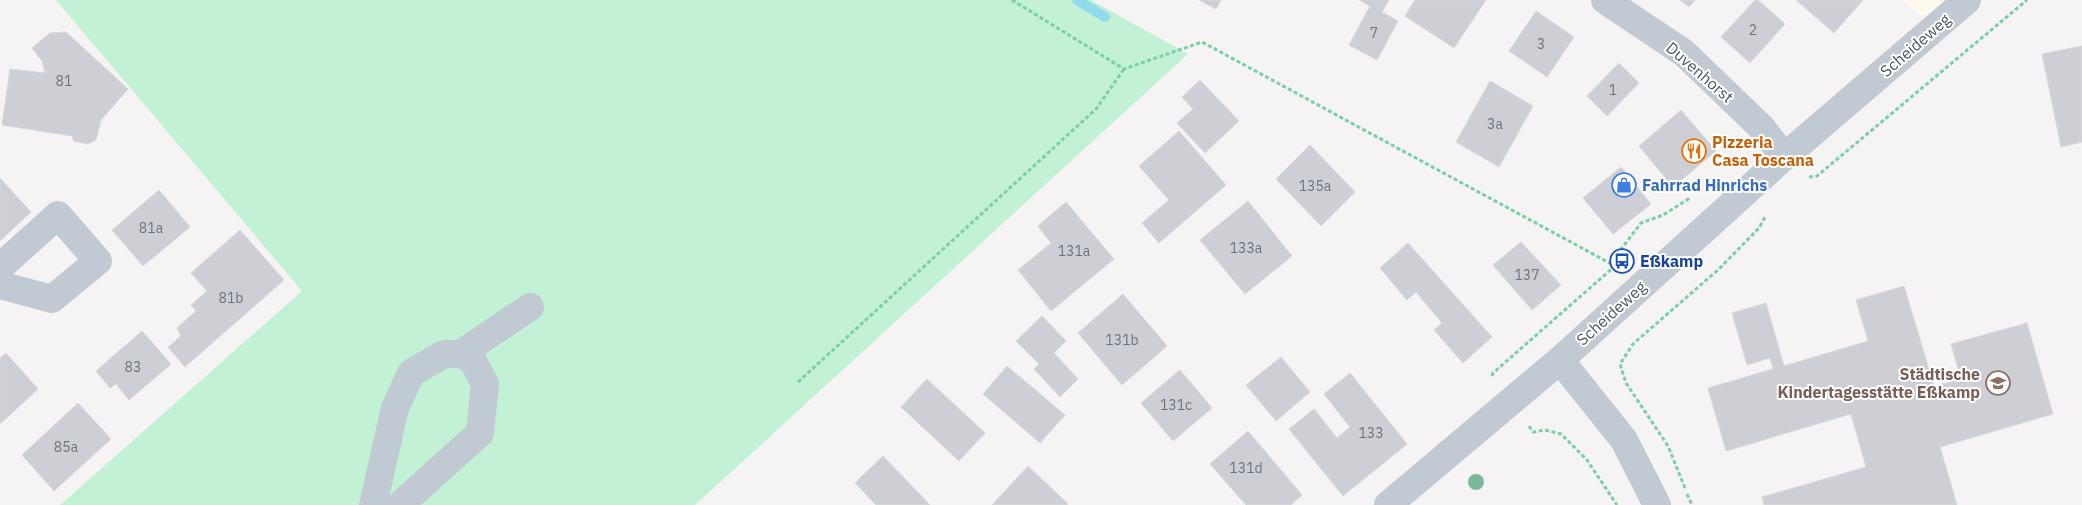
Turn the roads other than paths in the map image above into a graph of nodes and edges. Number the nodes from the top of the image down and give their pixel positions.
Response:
1 (1605, 0) edge
2 (1967, 0) edge
3 (1784, 157) junction
4 (0, 267) edge
5 (0, 285) edge
6 (530, 307) dead end
7 (460, 354) junction
8 (1560, 360) junction
9 (373, 505) edge
10 (400, 505) edge
11 (1388, 505) edge
12 (1657, 505) edge

1 - 3 street, Duvenhorst
2 - 3 street, Scheideweg
3 - 8 street, Scheideweg
4 - 5 street
6 - 7 street
7 - 9 street
7 - 10 street
8 - 11 street, Scheideweg
8 - 12 street

